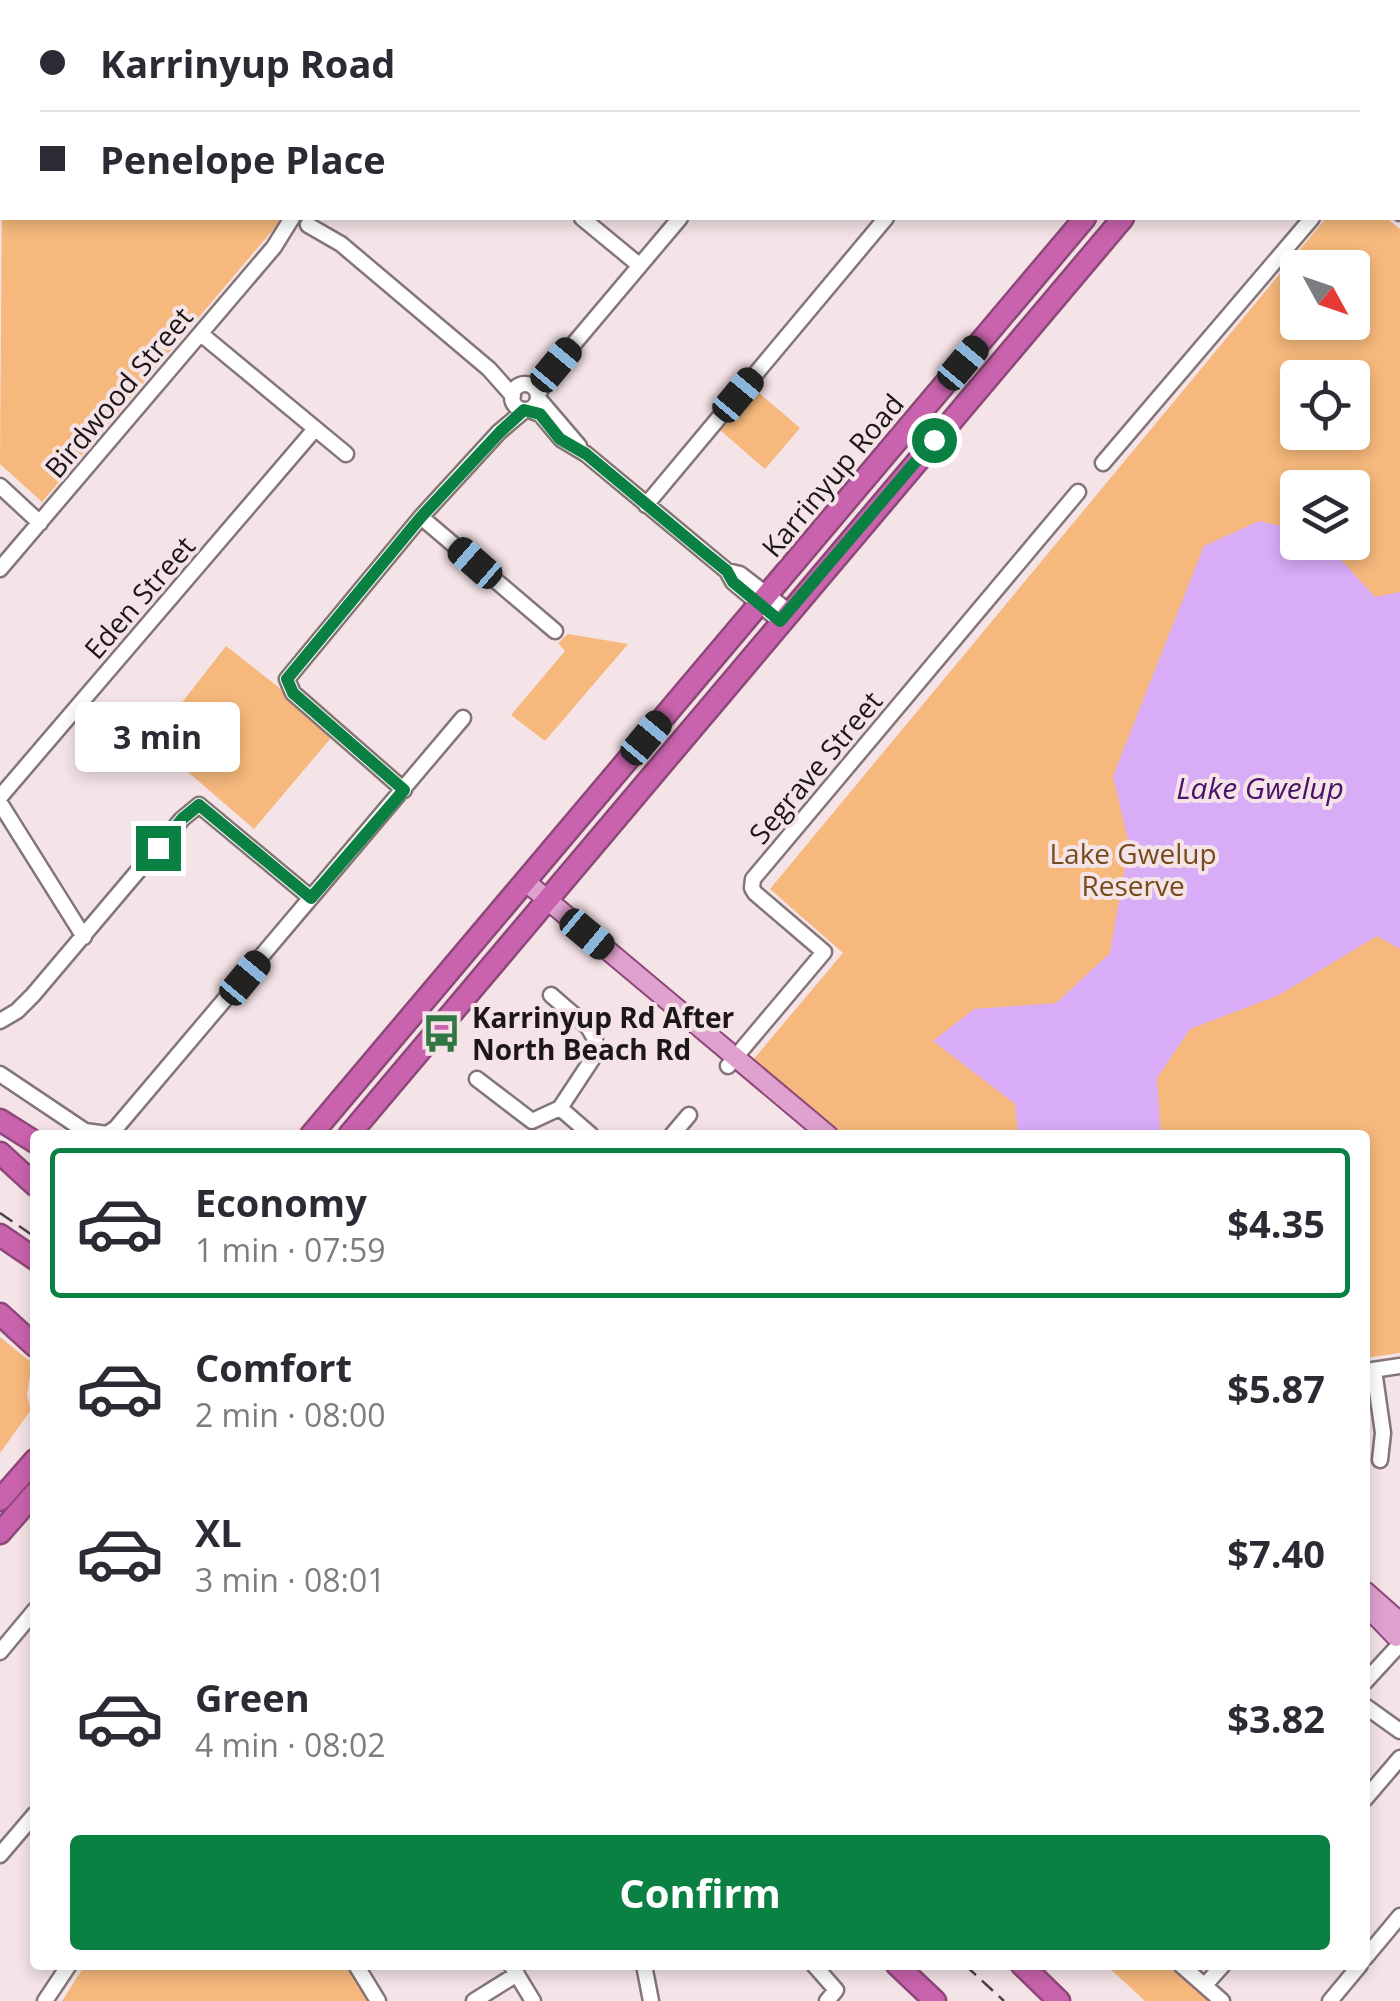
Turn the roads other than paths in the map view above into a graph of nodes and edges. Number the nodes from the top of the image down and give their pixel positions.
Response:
1 (307, 220) edge
2 (584, 220) edge
3 (678, 220) edge
4 (884, 220) edge
5 (1084, 220) edge
6 (1121, 220) edge
7 (1310, 220) edge
8 (639, 265) junction
9 (201, 334) junction
10 (526, 397) junction
11 (315, 429) junction
12 (346, 454) dead end
13 (1102, 463) dead end
14 (0, 486) edge
15 (1078, 492) dead end
16 (646, 504) junction
17 (421, 517) junction
18 (40, 524) junction
19 (0, 568) edge
20 (763, 599) junction
21 (784, 616) junction
22 (555, 631) dead end
23 (463, 718) dead end
24 (404, 790) junction
25 (0, 800) edge
26 (522, 886) junction
27 (311, 898) junction
28 (544, 905) junction
29 (84, 936) junction
30 (551, 994) dead end
31 (0, 1021) edge
32 (732, 1062) junction
33 (0, 1074) edge
34 (477, 1078) dead end
35 (560, 1108) junction
36 (689, 1115) dead end
37 (0, 1120) edge
38 (83, 1130) edge
39 (112, 1130) edge
40 (318, 1130) edge
41 (353, 1130) edge
42 (585, 1130) edge
43 (676, 1130) edge
44 (804, 1130) edge
45 (821, 1130) edge
46 (30, 1139) edge
47 (0, 1153) edge
48 (0, 1171) edge
49 (30, 1180) edge
50 (30, 1191) edge
51 (0, 1235) edge
52 (30, 1256) edge
53 (0, 1314) edge
54 (30, 1341) edge
55 (1400, 1366) edge
56 (1370, 1371) edge
57 (1370, 1375) edge
58 (1380, 1460) dead end
59 (30, 1466) edge
60 (0, 1500) edge
61 (30, 1500) edge
62 (0, 1533) edge
63 (1370, 1597) edge
64 (1370, 1609) edge
65 (30, 1616) edge
66 (1399, 1634) edge
67 (0, 1652) edge
68 (1370, 1675) edge
69 (1370, 1710) edge
70 (1400, 1731) edge
71 (1400, 1758) edge
72 (1370, 1793) edge
73 (30, 1820) edge
74 (0, 1855) edge
75 (1400, 1916) edge
76 (1370, 1952) edge
77 (66, 1970) edge
78 (359, 1970) edge
79 (514, 1970) edge
80 (645, 1970) edge
81 (817, 1970) edge
82 (901, 1970) edge
83 (1027, 1970) edge
84 (1187, 1970) edge
85 (1219, 1970) edge
86 (1356, 1970) edge
87 (1205, 1986) junction
88 (831, 1995) edge
89 (45, 2001) edge
90 (378, 2001) edge
91 (474, 2001) edge
92 (533, 2001) edge
93 (650, 2001) edge
94 (935, 2001) edge
95 (1059, 2001) edge
96 (1222, 2001) edge
97 (1330, 2001) edge

1 - 9 street, Birdwood Street
1 - 10 street
2 - 8 street
3 - 8 street
4 - 16 street
5 - 20 highway, Karrinyup Road
6 - 21 highway, Karrinyup Road
7 - 13 street
8 - 10 street
9 - 11 street
9 - 18 street, Birdwood Street
10 - 16 street
10 - 17 street
11 - 12 street
11 - 25 street, Eden Street
14 - 18 street
15 - 32 street, Segrave Street
16 - 20 street
17 - 22 street
17 - 24 street
18 - 19 street, Birdwood Street
20 - 21 street
20 - 26 highway, Karrinyup Road
21 - 28 highway, Karrinyup Road
23 - 24 street
24 - 27 street
25 - 29 street
26 - 28 main road
26 - 40 highway, Karrinyup Road
27 - 29 street
27 - 39 street
28 - 32 main road
28 - 41 highway, Karrinyup Road
29 - 31 street
30 - 35 street
32 - 44 main road
32 - 45 main road
33 - 38 street
34 - 35 street
35 - 42 street
36 - 43 street
37 - 46 highway
47 - 49 highway
48 - 50 highway
51 - 52 highway
53 - 54 highway
55 - 56 street
57 - 58 street
59 - 60 highway
61 - 62 highway
63 - 66 main road
64 - 66 main road
65 - 67 street
66 - 68 street
69 - 70 street
71 - 72 street
73 - 74 street
75 - 76 street
77 - 89 street
78 - 90 street
79 - 91 street
79 - 92 street
80 - 93 street
81 - 88 street
82 - 94 highway
83 - 95 highway
84 - 87 street
85 - 87 street
86 - 97 street
87 - 96 street

